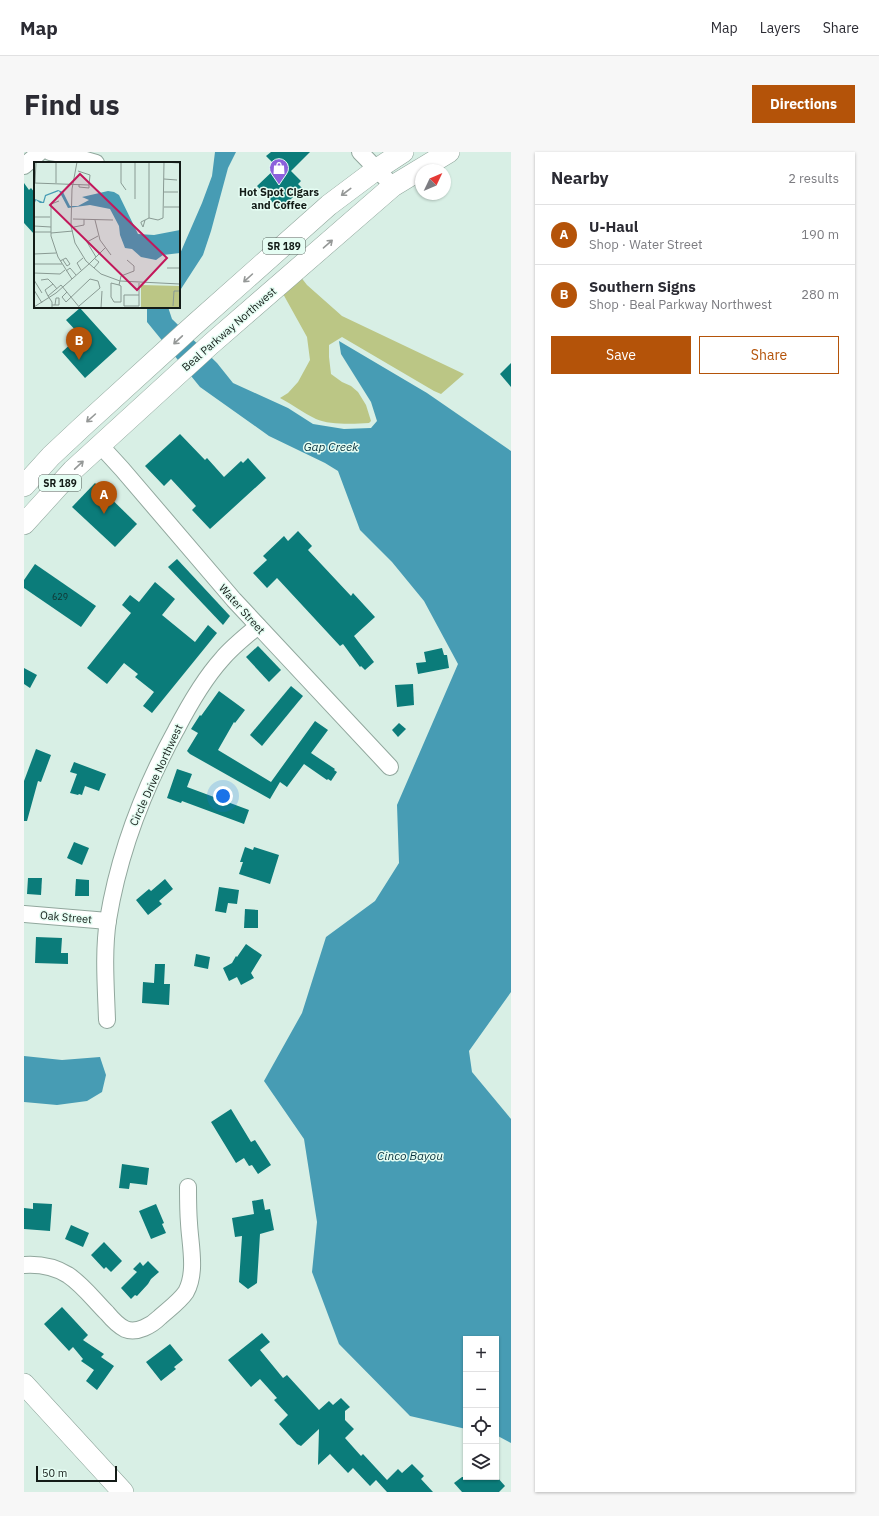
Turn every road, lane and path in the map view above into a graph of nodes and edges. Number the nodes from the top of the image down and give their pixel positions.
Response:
1 (40, 152) edge
2 (50, 152) edge
3 (360, 152) edge
4 (403, 152) edge
5 (449, 152) edge
6 (93, 162) edge
7 (24, 166) edge
8 (377, 169) junction
9 (394, 186) junction
10 (162, 355) junction
11 (100, 445) junction
12 (24, 486) edge
13 (24, 524) edge
14 (258, 626) junction
15 (390, 767) dead end
16 (24, 914) edge
17 (108, 921) junction
18 (107, 1020) dead end
19 (188, 1187) dead end
20 (24, 1265) edge
21 (24, 1384) edge
22 (124, 1492) edge

1 - 7 street
2 - 6 street
3 - 8 street
4 - 8 main road, SR 189
5 - 9 main road, Beal Parkway Northwest / SR 189
8 - 9 street
8 -> 10 main road, SR 189
11 -> 9 main road, Beal Parkway Northwest / SR 189
10 - 11 main road
10 -> 12 main road, SR 189
13 -> 11 main road, Beal Parkway Northwest / SR 189
11 - 14 street, Water Street
14 - 15 street, Water Street
14 - 17 street, Circle Drive Northwest
16 - 17 street, Oak Street
17 - 18 street, Circle Drive Northwest
19 - 20 street
21 - 22 main road

